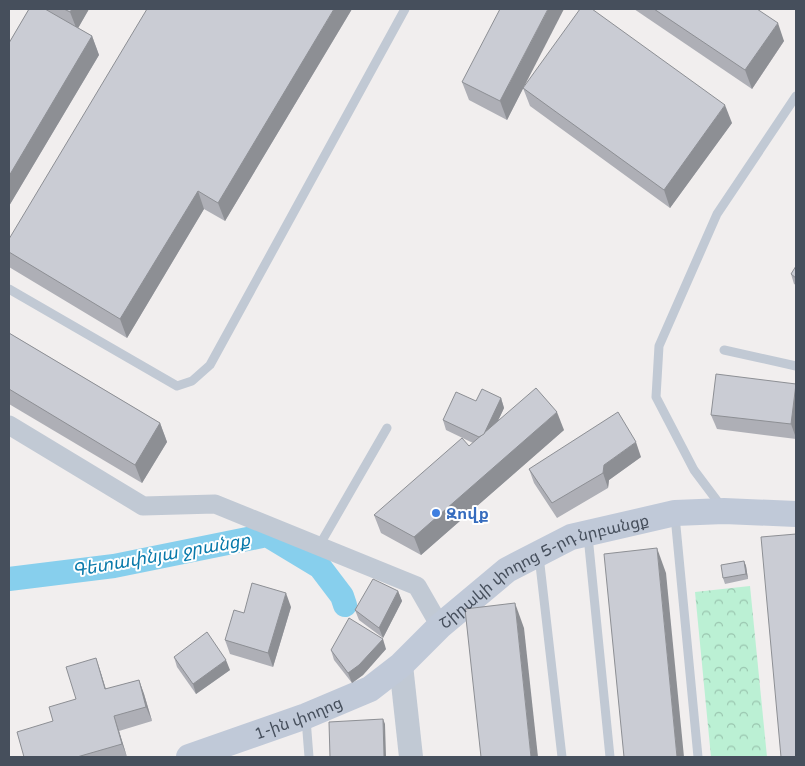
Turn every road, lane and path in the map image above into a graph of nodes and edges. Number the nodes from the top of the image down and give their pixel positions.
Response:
1 (405, 9) edge
2 (796, 96) edge
3 (9, 289) edge
4 (724, 350) dead end
5 (796, 366) edge
6 (9, 424) edge
7 (387, 428) dead end
8 (724, 511) junction
9 (675, 513) junction
10 (796, 514) edge
11 (588, 533) junction
12 (319, 546) junction
13 (539, 554) junction
14 (440, 626) junction
15 (401, 665) junction
16 (306, 716) junction
17 (189, 757) edge
18 (309, 757) edge
19 (411, 757) edge
20 (562, 757) edge
21 (610, 757) edge
22 (698, 757) edge

1 - 3 lane
2 - 8 lane
4 - 5 lane
6 - 12 street
7 - 12 lane
8 - 9 main road, Շիրակի փողոց 5-րդ նրբանցք
8 - 10 main road, Շիրակի փողոց 5-րդ նրբանցք
9 - 11 main road, Շիրակի փողոց 5-րդ նրբանցք
9 - 22 lane
11 - 13 main road, Շիրակի փողոց 5-րդ նրբանցք
11 - 21 lane
12 - 14 street
13 - 14 main road, Շիրակի փողոց 5-րդ նրբանցք
13 - 20 lane
14 - 15 main road, Շիրակի փողոց 5-րդ նրբանցք
15 - 16 main road, 1-ին փողոց
15 - 19 street
16 - 17 main road, 1-ին փողոց
16 - 18 lane

